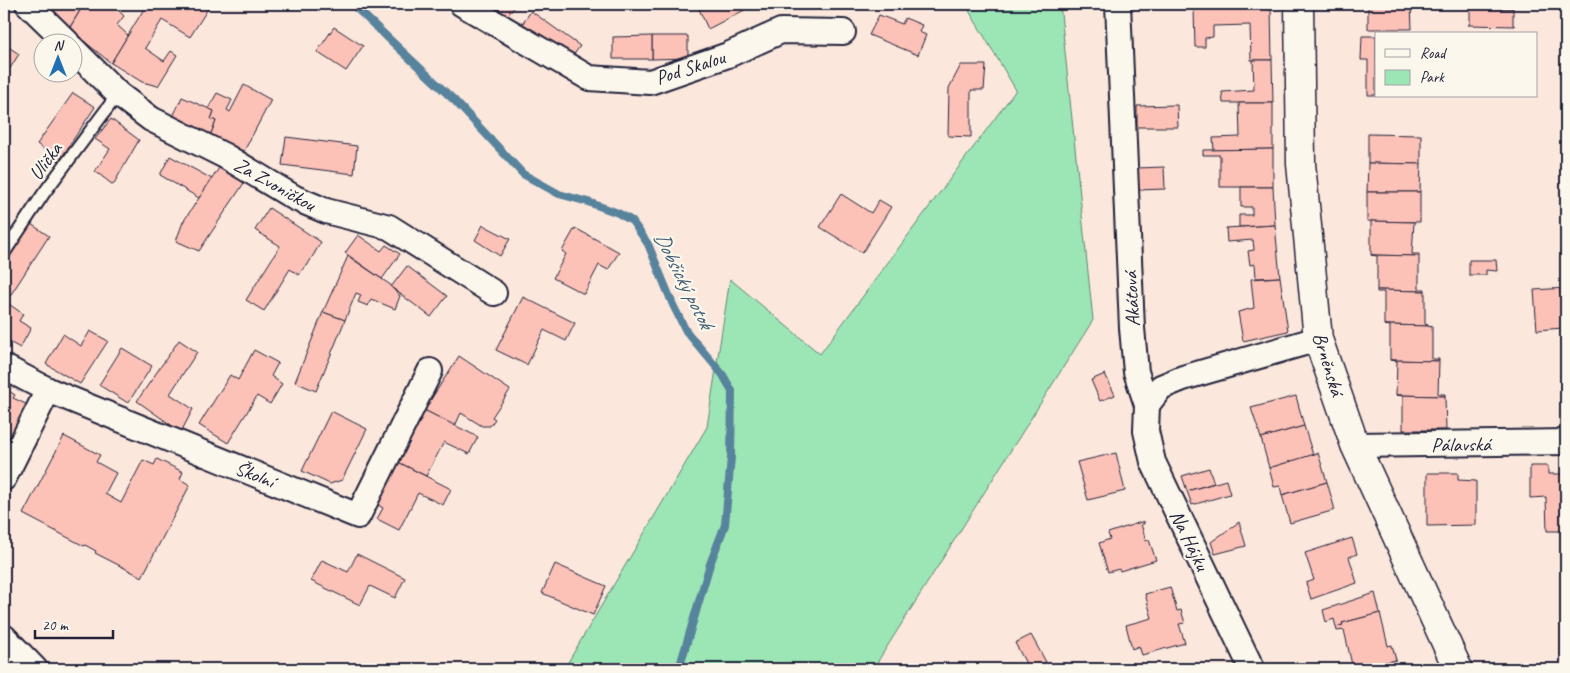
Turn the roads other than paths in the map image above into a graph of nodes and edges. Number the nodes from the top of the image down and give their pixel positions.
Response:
1 (28, 4) edge
2 (462, 4) edge
3 (1118, 4) edge
4 (1299, 4) edge
5 (57, 32) edge
6 (843, 32) dead end
7 (82, 58) edge
8 (118, 94) junction
9 (4, 254) edge
10 (494, 292) dead end
11 (1318, 339) junction
12 (4, 367) edge
13 (430, 371) dead end
14 (48, 390) junction
15 (1146, 405) junction
16 (1566, 442) edge
17 (1355, 445) junction
18 (4, 478) edge
19 (4, 637) edge
20 (35, 669) edge
21 (1252, 669) edge
22 (1458, 669) edge

1 - 5 street
2 - 6 street, Pod Skalou
3 - 15 street, Akátová
4 - 11 main road, Brněnská
7 - 8 street, Za Zvoničkou
8 - 9 lane, Ulička
8 - 10 street, Za Zvoničkou
11 - 15 street
11 - 17 main road, Brněnská
12 - 14 street, Školní
13 - 14 street, Školní
14 - 18 street
15 - 21 street, Na Hájku
16 - 17 street, Pálavská
17 - 22 main road, Brněnská
19 - 20 street

